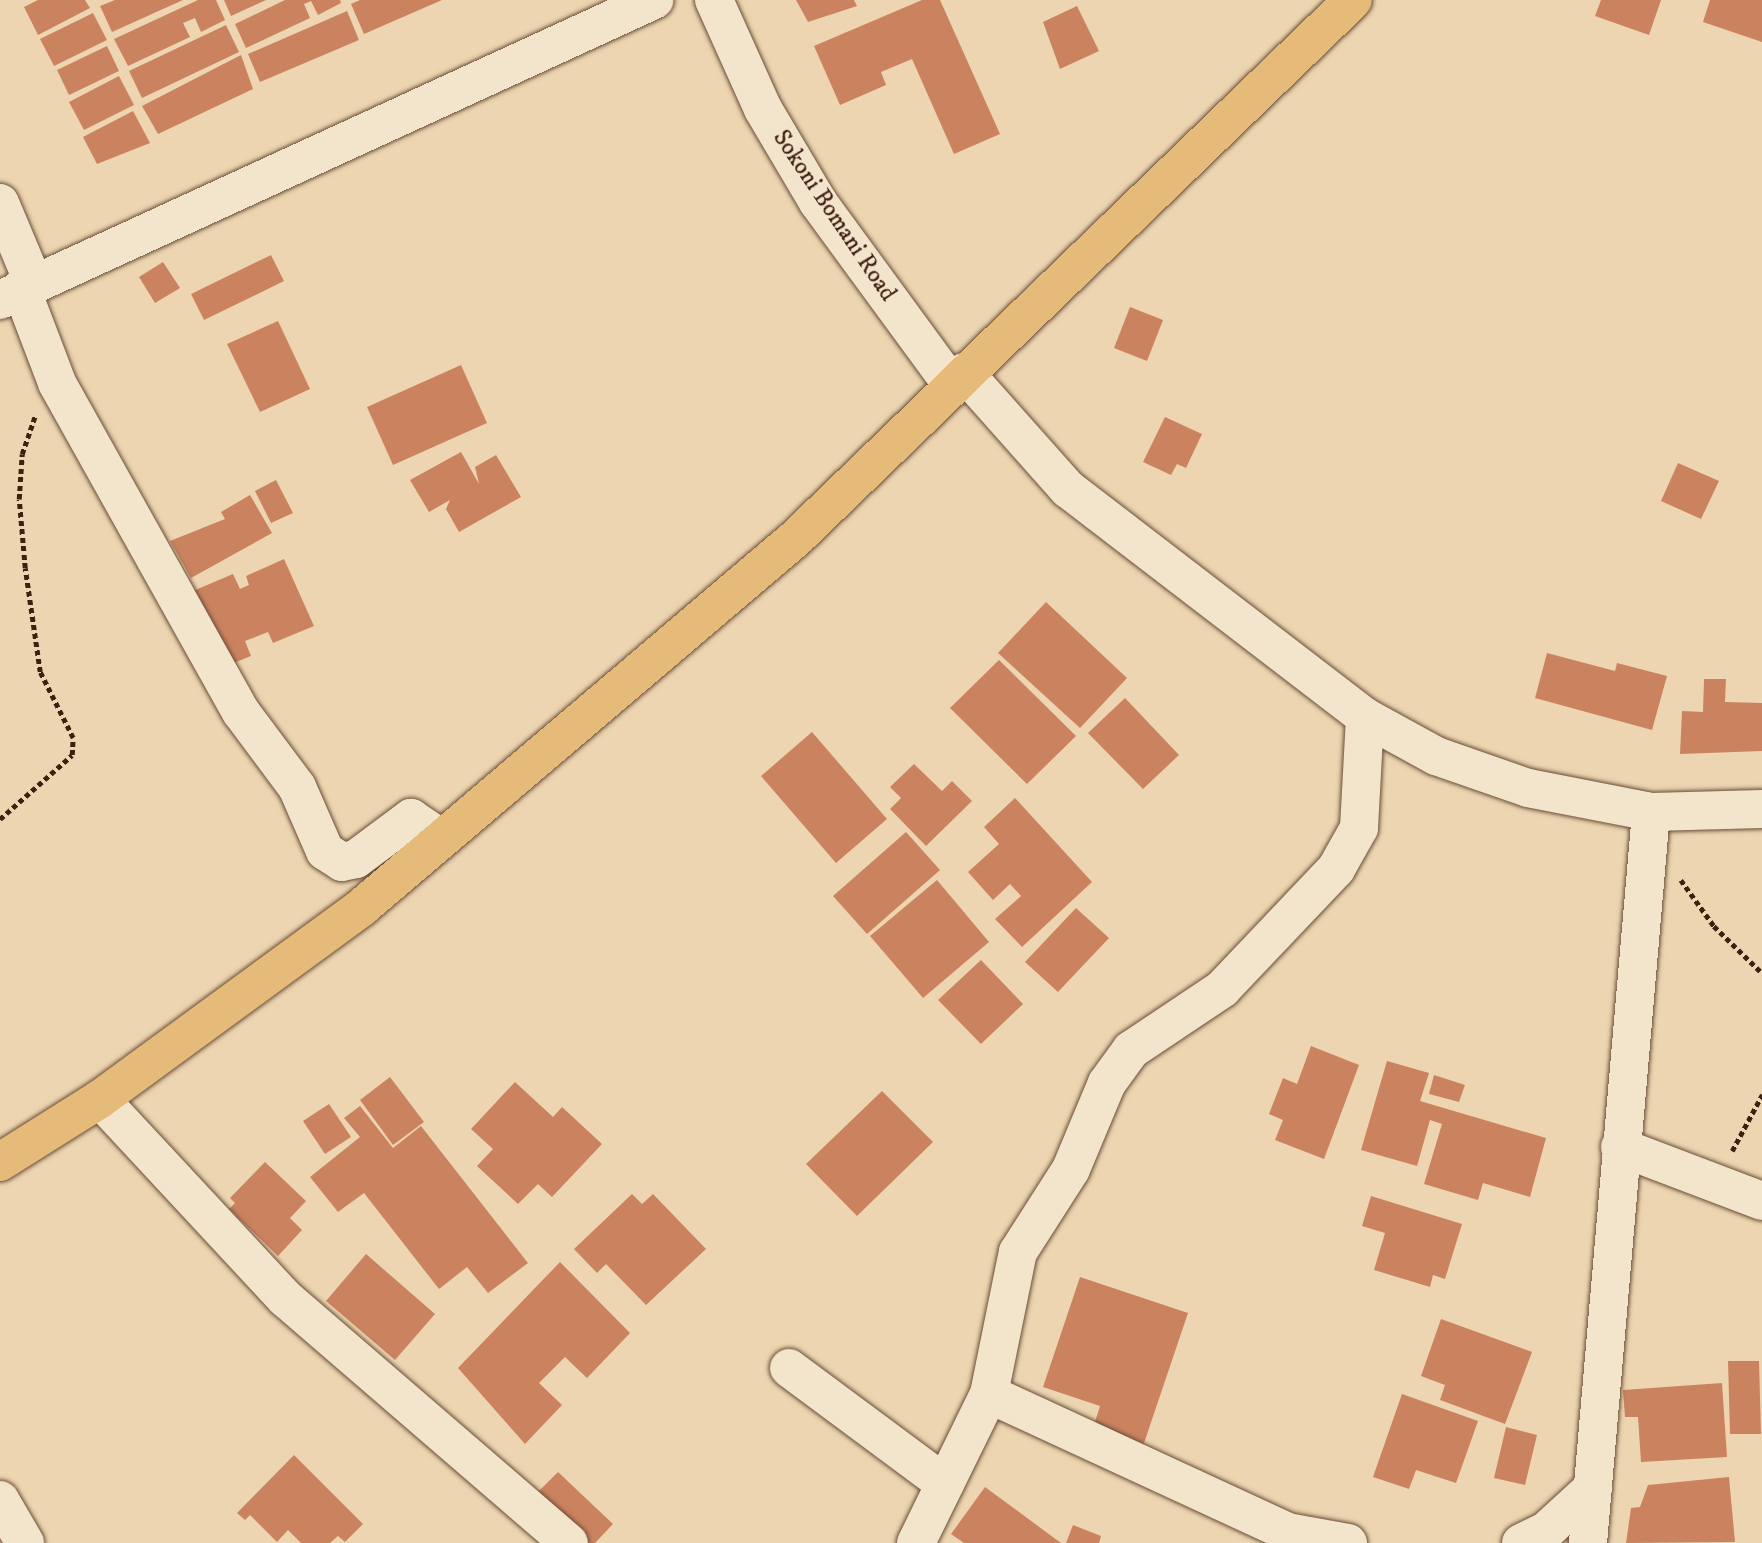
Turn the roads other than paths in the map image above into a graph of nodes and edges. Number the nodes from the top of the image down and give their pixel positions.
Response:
1 (654, 0) edge
2 (714, 0) edge
3 (1353, 0) edge
4 (0, 202) edge
5 (18, 290) edge
6 (957, 378) junction
7 (1365, 717) junction
8 (1762, 809) edge
9 (1650, 829) junction
10 (442, 839) junction
11 (100, 1099) junction
12 (1620, 1147) junction
13 (0, 1162) edge
14 (1762, 1201) edge
15 (789, 1368) dead end
16 (989, 1394) junction
17 (945, 1484) junction
18 (1593, 1488) junction
19 (0, 1500) edge
20 (1285, 1537) edge
21 (25, 1543) edge
22 (569, 1543) edge
23 (916, 1543) edge
24 (1348, 1543) edge
25 (1521, 1543) edge
26 (1588, 1543) edge

1 - 5 street
2 - 6 street, Sokoni Bomani Road
3 - 6 main road
4 - 5 street
5 - 10 street
6 - 7 street, Sokoni Bomani Road
6 - 10 main road
7 - 9 street, Sokoni Bomani Road
7 - 16 street
8 - 9 street, Sokoni Bomani Road
9 - 12 street
10 - 11 main road
11 - 13 main road
11 - 22 street
12 - 14 street
12 - 18 street
15 - 17 street
16 - 17 street
16 - 20 street
17 - 23 street
18 - 25 street
18 - 26 street
19 - 21 street
20 - 24 street

